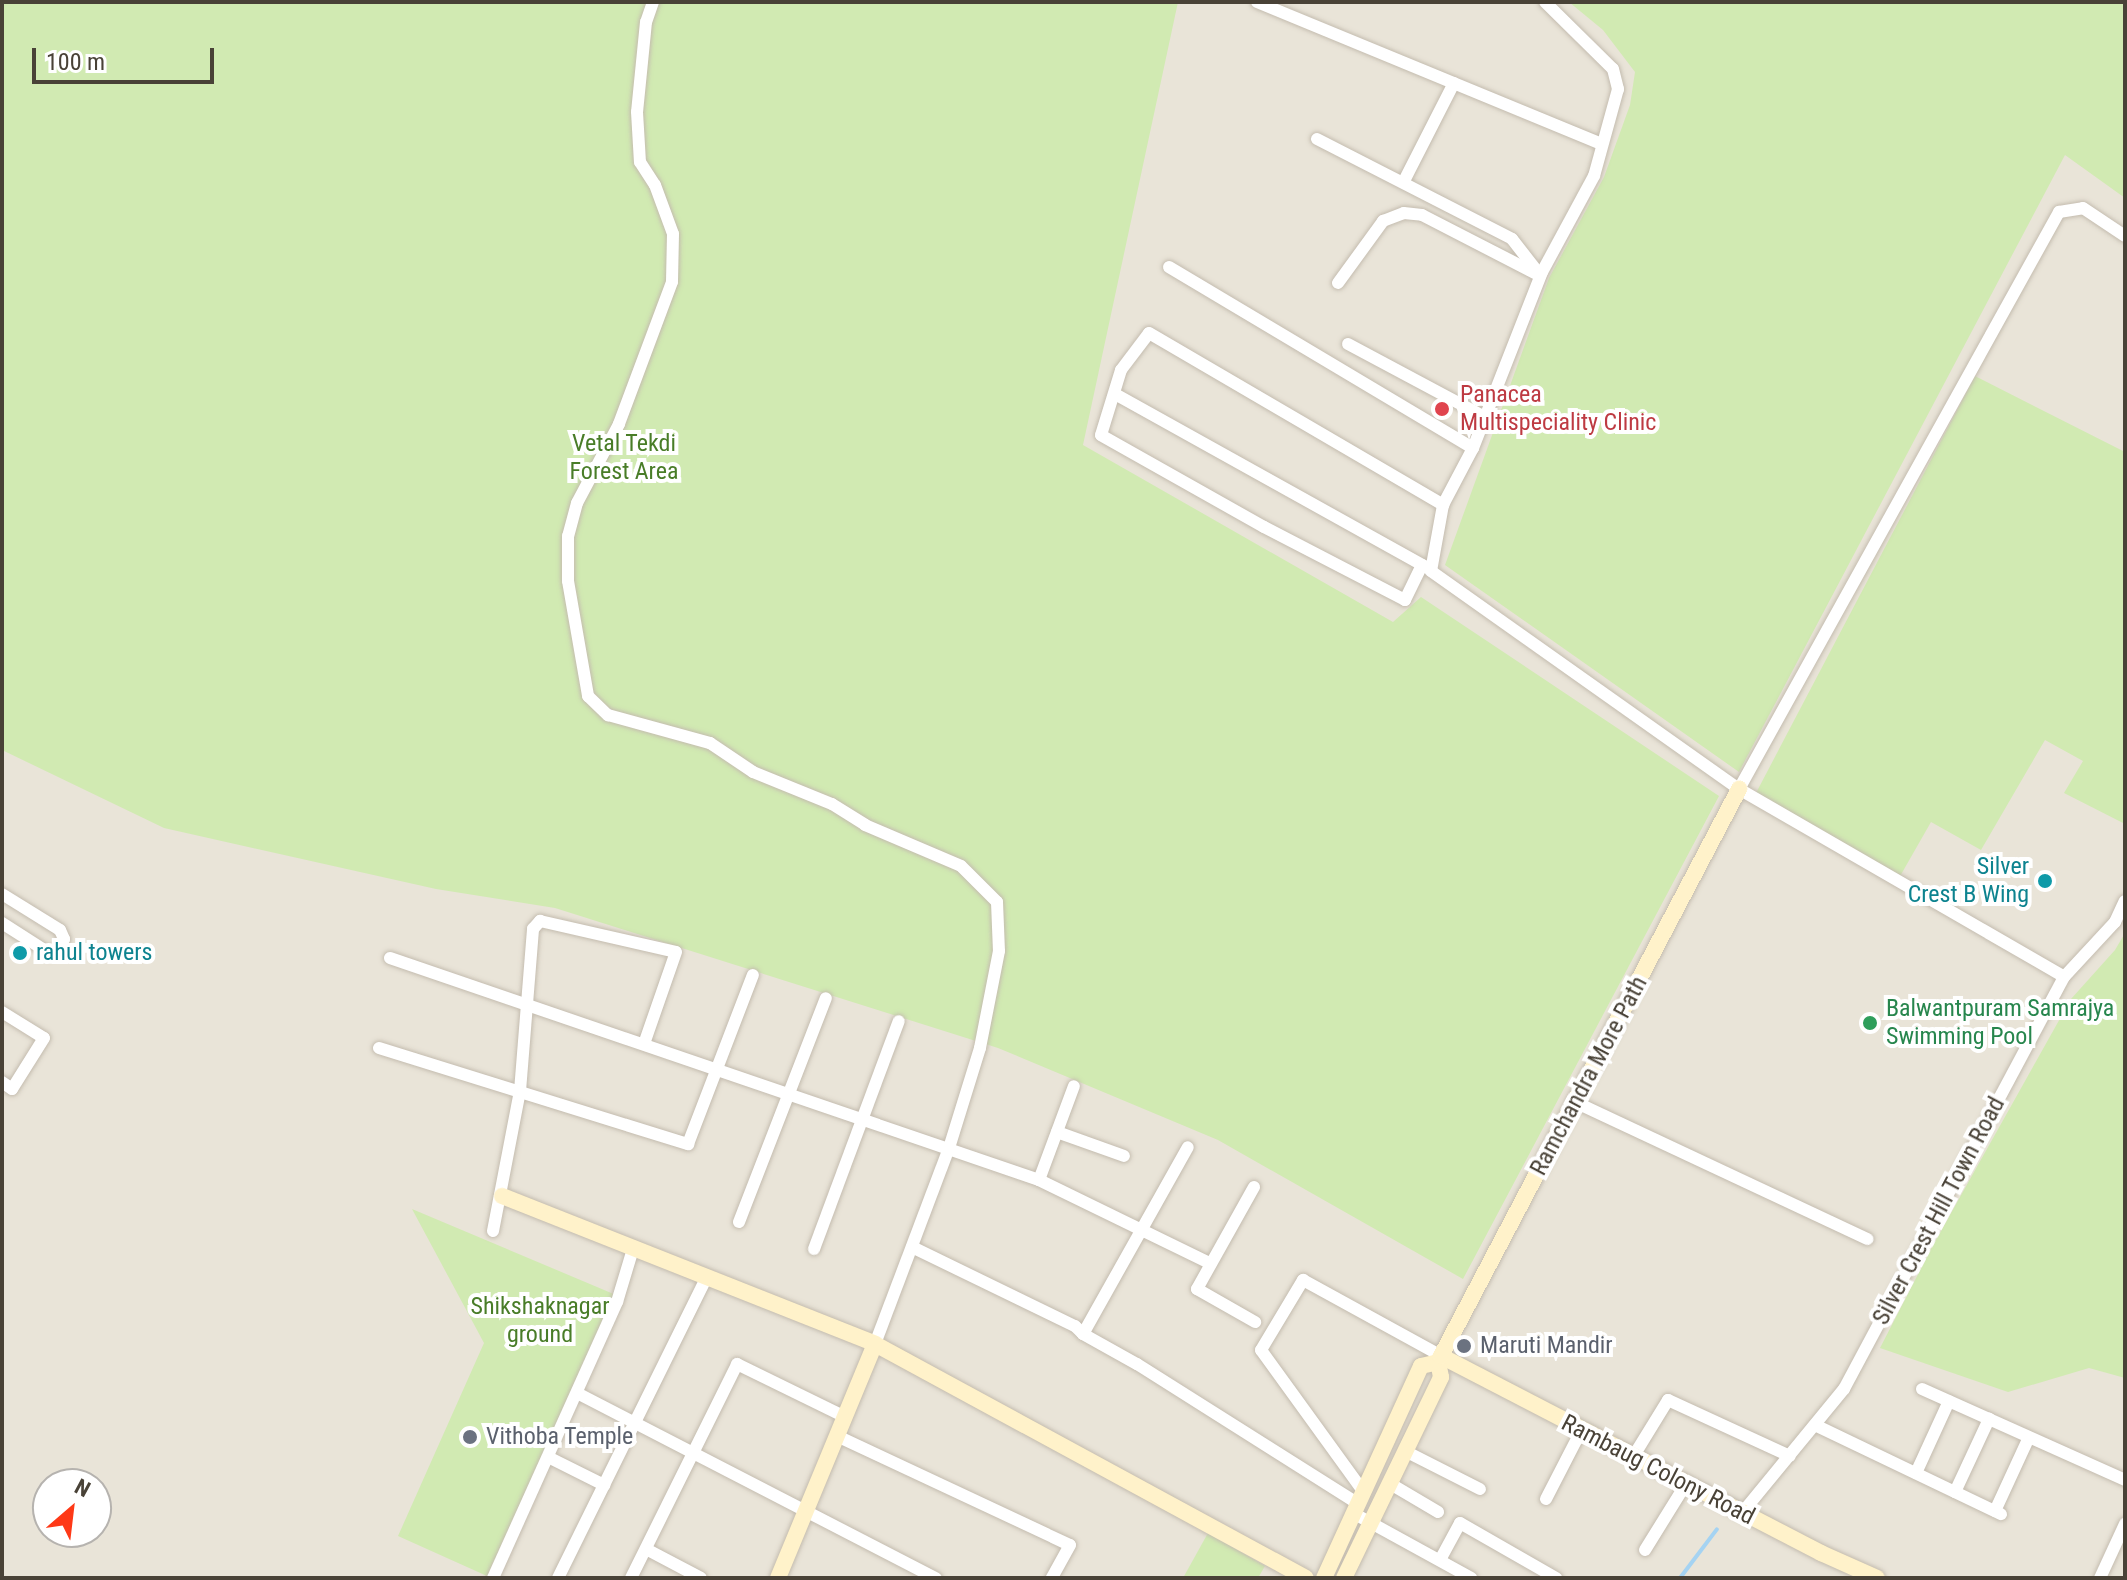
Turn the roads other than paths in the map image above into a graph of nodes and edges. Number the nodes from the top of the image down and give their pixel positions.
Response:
1 (653, 2) edge
2 (1257, 2) edge
3 (1545, 2) edge
4 (1454, 83) junction
5 (1317, 139) dead end
6 (1602, 144) junction
7 (1404, 181) junction
8 (2125, 236) edge
9 (1169, 267) dead end
10 (1540, 275) junction
11 (1338, 283) dead end
12 (1348, 344) dead end
13 (1115, 394) junction
14 (1485, 417) junction
15 (1473, 448) junction
16 (1443, 505) junction
17 (1426, 568) junction
18 (1739, 789) junction
19 (2, 894) edge
20 (2125, 901) edge
21 (2, 923) edge
22 (390, 958) dead end
23 (753, 975) dead end
24 (2064, 977) junction
25 (826, 998) dead end
26 (524, 1003) junction
27 (2, 1012) edge
28 (899, 1021) dead end
29 (644, 1044) junction
30 (379, 1048) dead end
31 (718, 1069) junction
32 (2, 1082) edge
33 (1074, 1086) dead end
34 (520, 1091) junction
35 (790, 1094) junction
36 (1575, 1102) junction
37 (864, 1119) junction
38 (1057, 1132) junction
39 (1188, 1147) dead end
40 (949, 1148) junction
41 (1124, 1156) dead end
42 (1039, 1180) junction
43 (1254, 1187) dead end
44 (502, 1196) junction
45 (739, 1222) dead end
46 (1143, 1228) junction
47 (493, 1231) dead end
48 (1868, 1239) dead end
49 (912, 1247) junction
50 (633, 1249) junction
51 (814, 1249) dead end
52 (1211, 1264) junction
53 (707, 1277) junction
54 (1255, 1322) dead end
55 (1083, 1334) junction
56 (875, 1344) junction
57 (1439, 1359) junction
58 (1922, 1389) dead end
59 (577, 1393) junction
60 (1949, 1401) junction
61 (845, 1417) junction
62 (1989, 1419) junction
63 (636, 1421) junction
64 (1817, 1426) junction
65 (1581, 1431) junction
66 (837, 1436) junction
67 (2029, 1437) junction
68 (1405, 1451) junction
69 (695, 1452) junction
70 (1790, 1456) junction
71 (548, 1457) junction
72 (1633, 1457) junction
73 (1916, 1473) junction
74 (2125, 1480) edge
75 (1389, 1483) junction
76 (1686, 1484) junction
77 (604, 1485) junction
78 (1480, 1489) dead end
79 (1955, 1492) junction
80 (1546, 1499) dead end
81 (1358, 1502) junction
82 (806, 1511) junction
83 (1438, 1512) dead end
84 (1742, 1513) junction
85 (1371, 1522) junction
86 (2125, 1524) edge
87 (646, 1549) junction
88 (1645, 1550) dead end
89 (1440, 1560) junction
90 (1346, 1577) edge
91 (493, 1578) edge
92 (558, 1578) edge
93 (631, 1578) edge
94 (701, 1578) edge
95 (778, 1578) edge
96 (936, 1578) edge
97 (1052, 1578) edge
98 (1306, 1578) edge
99 (1324, 1578) edge
100 (1471, 1578) edge
101 (1556, 1578) edge
102 (1877, 1578) edge
103 (2100, 1578) edge

1 - 40 street
2 - 4 street
3 - 6 street
4 - 6 street
4 - 7 street
5 - 7 street
6 - 10 street
7 - 10 street
8 - 18 street
9 - 15 street
10 - 11 street
10 - 14 street
12 - 14 street
13 - 16 street
13 - 17 street
13 - 17 street
14 - 15 street
15 - 16 street
16 - 17 street
17 - 18 street
18 - 24 street
18 - 36 street, Ramchandra More Path
19 - 21 street
20 - 24 street, Silver Crest Hill Town Road
22 - 26 street
23 - 31 street
24 - 64 street, Silver Crest Hill Town Road
25 - 35 street
26 - 29 street
26 - 29 street
26 - 34 street
27 - 32 street
28 - 37 street
29 - 31 street
30 - 34 street
31 - 34 street
31 - 35 street
33 - 38 street
34 - 44 street
35 - 37 street
35 - 45 street
36 - 48 street
36 - 57 street, Ramchandra More Path
37 - 40 street
37 - 51 street
38 - 41 street
38 - 42 street
39 - 46 street
40 - 42 street
40 - 49 street
42 - 46 street
43 - 52 street
44 - 47 street
44 - 50 street
46 - 52 street
46 - 55 street
49 - 55 street
49 - 56 street
50 - 53 street
50 - 59 street
52 - 54 street
53 - 56 street
53 - 63 street
55 - 81 street
56 - 61 street
56 - 98 street
57 - 65 street, Rambaug Colony Road
57 - 68 street, Ramchandra More Path
57 - 81 street, Ramchandra More Path
57 - 81 street
58 - 60 street
59 - 63 street
59 - 71 street
60 - 62 street
60 - 73 street
61 - 66 street
61 - 69 street
62 - 67 street
62 - 79 street
63 - 69 street
63 - 77 street
64 - 70 street, Silver Crest Hill Town Road
64 - 73 street
65 - 72 street, Rambaug Colony Road
65 - 80 street
66 - 82 street
66 - 97 street
67 - 74 street
67 - 79 street
68 - 75 street, Ramchandra More Path
68 - 78 street
69 - 82 street
69 - 87 street
70 - 72 street
70 - 84 street, Silver Crest Hill Town Road
71 - 77 street
71 - 91 street
72 - 76 street, Rambaug Colony Road
73 - 79 street
75 - 83 street
75 - 85 street, Ramchandra More Path
76 - 84 street, Rambaug Colony Road
76 - 88 street
77 - 92 street
81 - 85 street
81 - 99 street, Ramchandra More Path
82 - 95 street
82 - 96 street
84 - 102 street, Rambaug Colony Road
85 - 89 street
85 - 90 street, Ramchandra More Path
86 - 103 street
87 - 93 street
87 - 94 street
89 - 100 street
89 - 101 street

